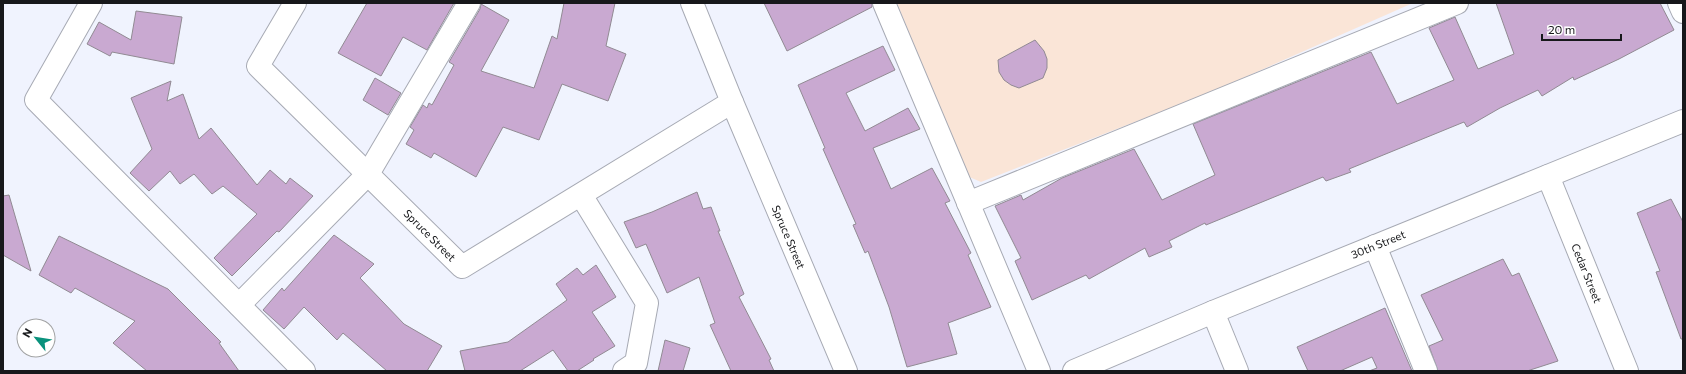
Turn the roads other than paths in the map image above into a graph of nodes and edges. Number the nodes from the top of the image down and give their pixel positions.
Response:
1 (91, 3) edge
2 (295, 3) edge
3 (469, 3) edge
4 (692, 3) edge
5 (884, 3) edge
6 (1458, 3) edge
7 (1679, 3) edge
8 (1683, 12) edge
9 (732, 102) junction
10 (1683, 121) edge
11 (368, 174) junction
12 (1548, 176) junction
13 (581, 195) junction
14 (968, 203) junction
15 (1375, 246) junction
16 (239, 305) junction
17 (1213, 312) junction
18 (304, 371) edge
19 (624, 371) edge
20 (846, 371) edge
21 (1038, 371) edge
22 (1074, 371) edge
23 (1237, 371) edge
24 (1426, 371) edge
25 (1627, 371) edge

1 - 16 street
2 - 11 street, Spruce Street
3 - 11 street
4 - 9 street, Spruce Street
5 - 14 street
6 - 14 street
7 - 8 street
9 - 13 street, Spruce Street
9 - 20 street, Spruce Street
10 - 12 street, 30th Street
11 - 13 street, Spruce Street
11 - 16 street
12 - 15 street, 30th Street
12 - 25 street, Cedar Street
13 - 19 street
14 - 21 street
15 - 17 street, 30th Street
15 - 24 street
16 - 18 street
17 - 22 street, 30th Street
17 - 23 street

